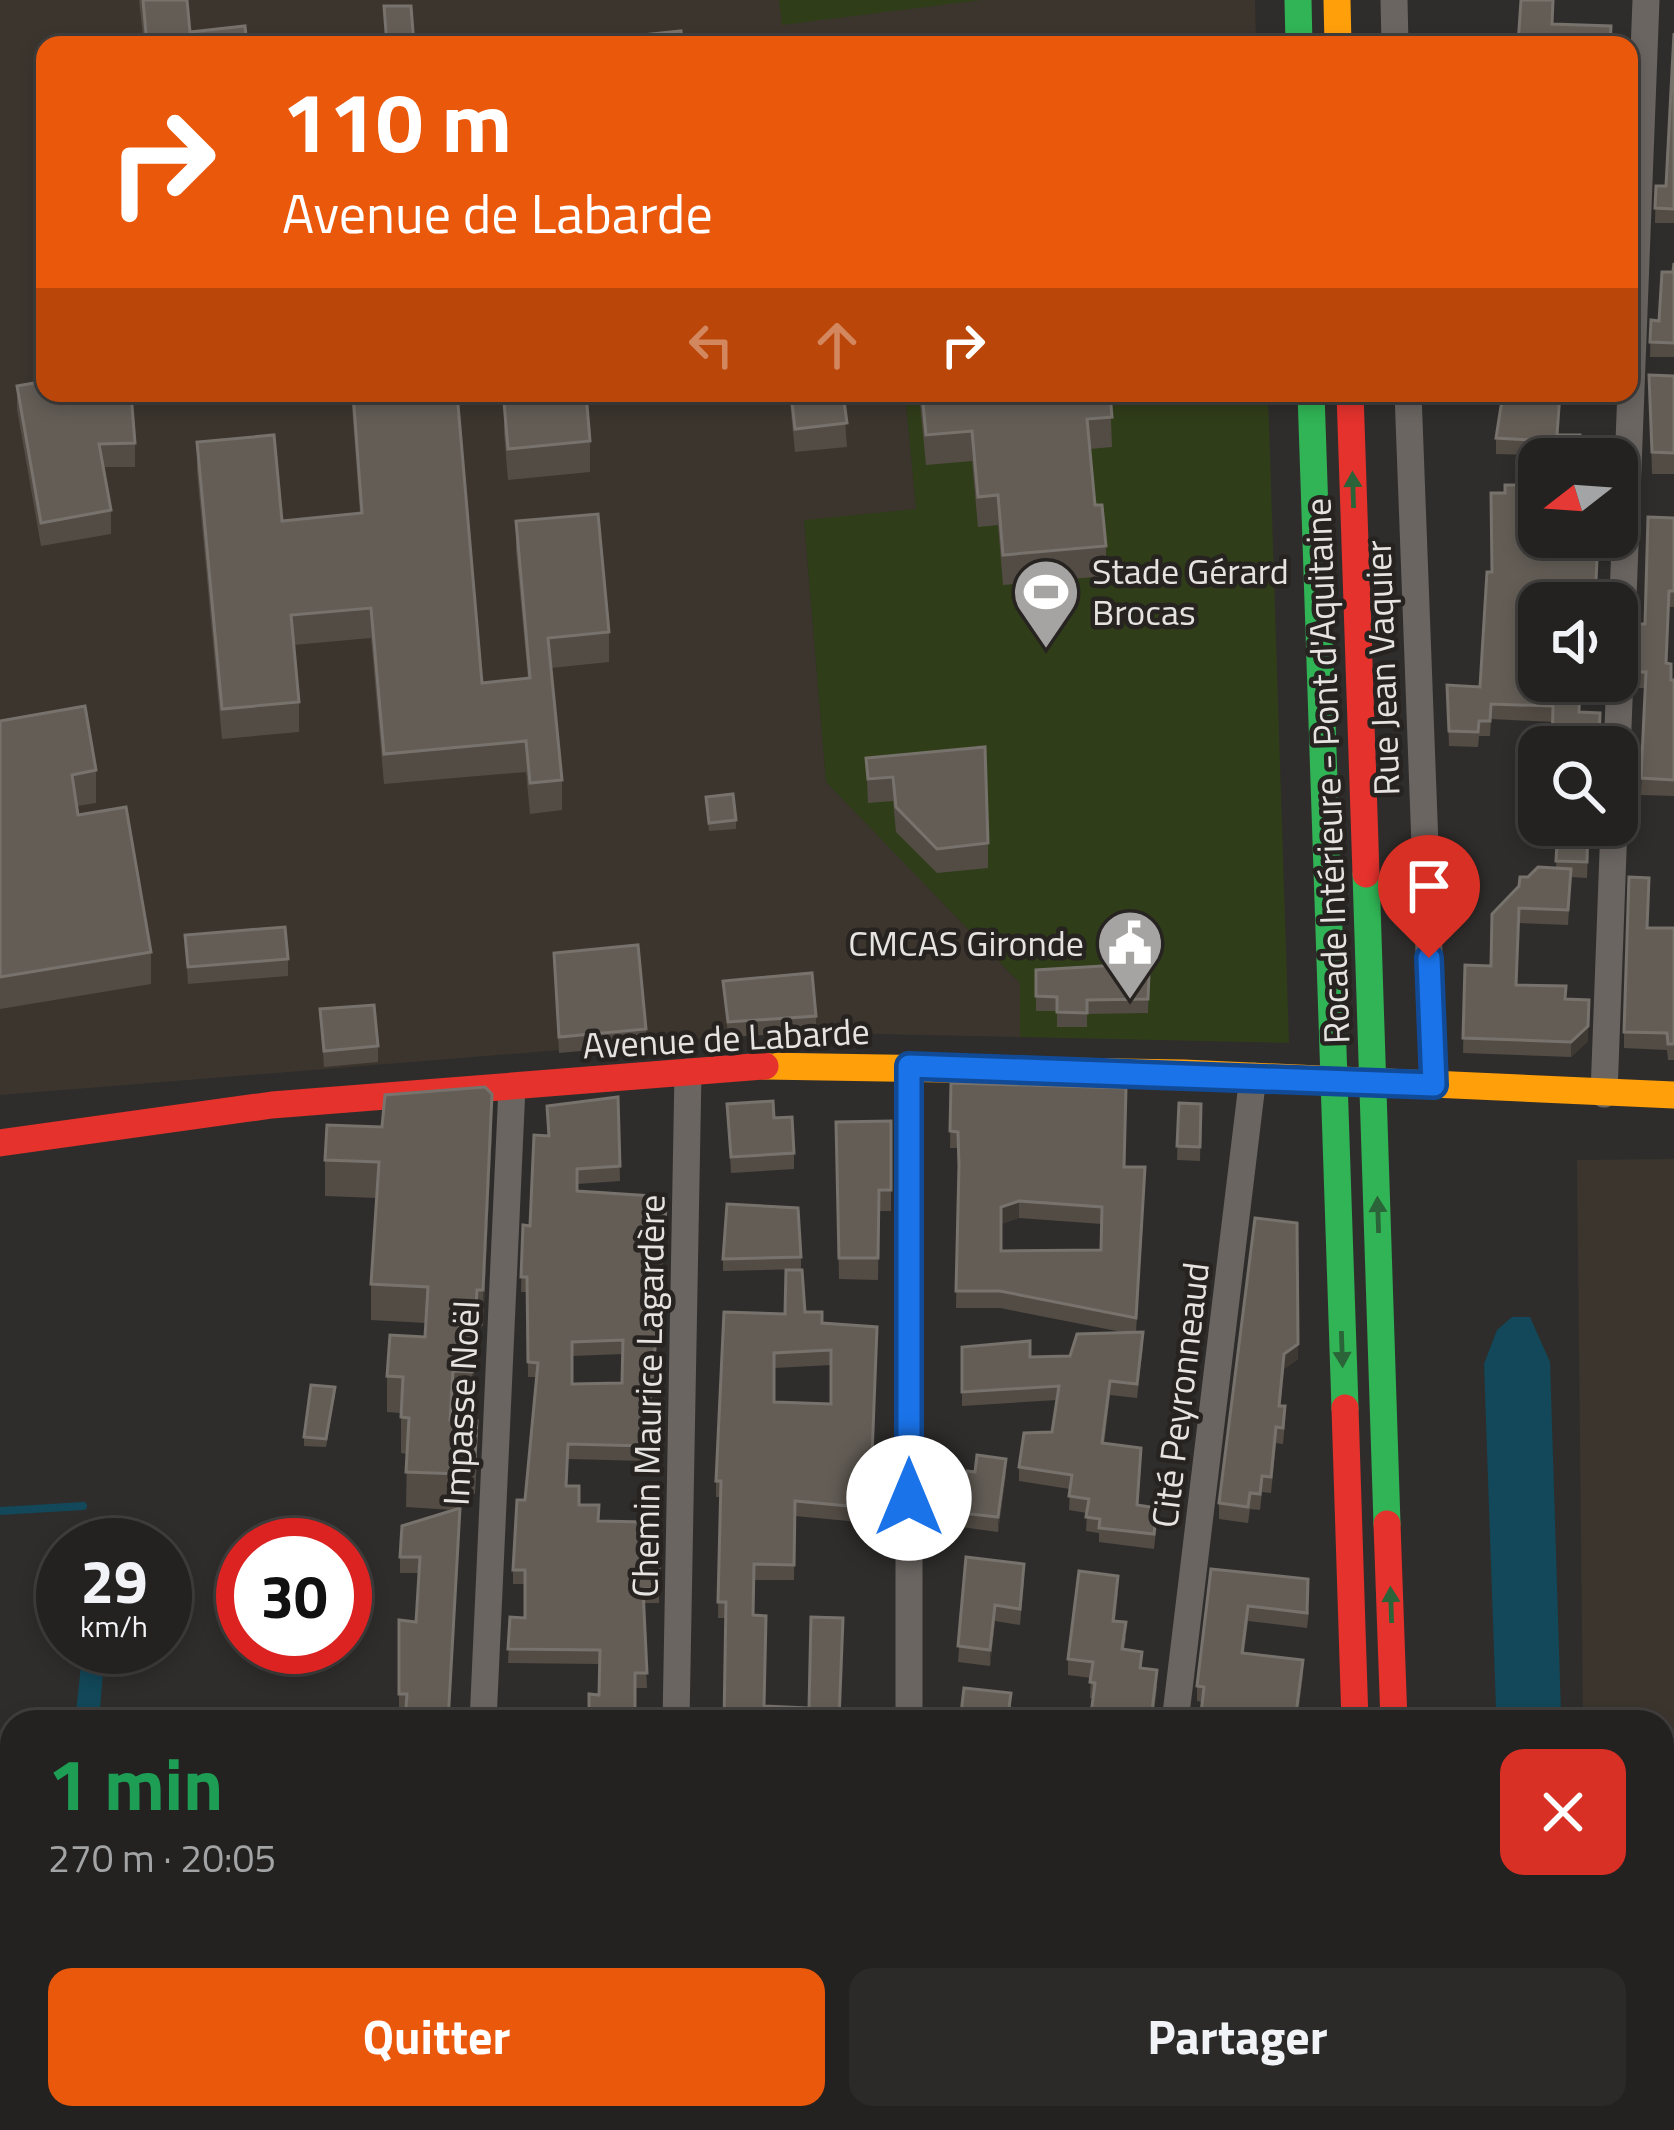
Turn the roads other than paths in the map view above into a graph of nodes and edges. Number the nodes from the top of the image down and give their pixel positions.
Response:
1 (1298, 0) edge
2 (1337, 0) edge
3 (1394, 0) edge
4 (1646, 0) edge
5 (1299, 36) edge
6 (1339, 36) edge
7 (1395, 36) edge
8 (1638, 201) edge
9 (1638, 376) edge
10 (1662, 378) edge
11 (1311, 402) edge
12 (1350, 402) edge
13 (1408, 402) edge
14 (1630, 402) edge
15 (1618, 726) edge
16 (1613, 846) edge
17 (909, 1066) junction
18 (688, 1072) junction
19 (1253, 1076) junction
20 (1434, 1085) junction
21 (512, 1087) junction
22 (1604, 1094) junction
23 (1674, 1095) edge
24 (0, 1143) edge
25 (483, 1710) edge
26 (676, 1710) edge
27 (909, 1710) edge
28 (1176, 1710) edge
29 (1355, 1710) edge
30 (1394, 1710) edge

1 - 5 main road
2 - 6 main road
3 - 7 street
4 - 8 street
9 - 10 street
11 -> 29 main road, bridge
30 -> 12 main road, Rocade Intérieure - Pont d'Aquitaine, bridge
13 - 20 street, Rue Jean Vaquier
14 - 15 street
16 - 22 street
17 - 18 main road, Avenue de Labarde
17 - 19 main road, Avenue de Labarde
17 - 27 street
18 - 21 main road, Avenue de Labarde
18 - 26 street, Chemin Maurice Lagardère
19 - 20 main road, Avenue de Labarde
19 - 28 street, Cité Peyronneaud
20 - 22 main road, Avenue de Labarde
21 - 24 main road, Avenue de Labarde
21 - 25 street, Impasse Noël
22 - 23 main road, Avenue de Labarde

